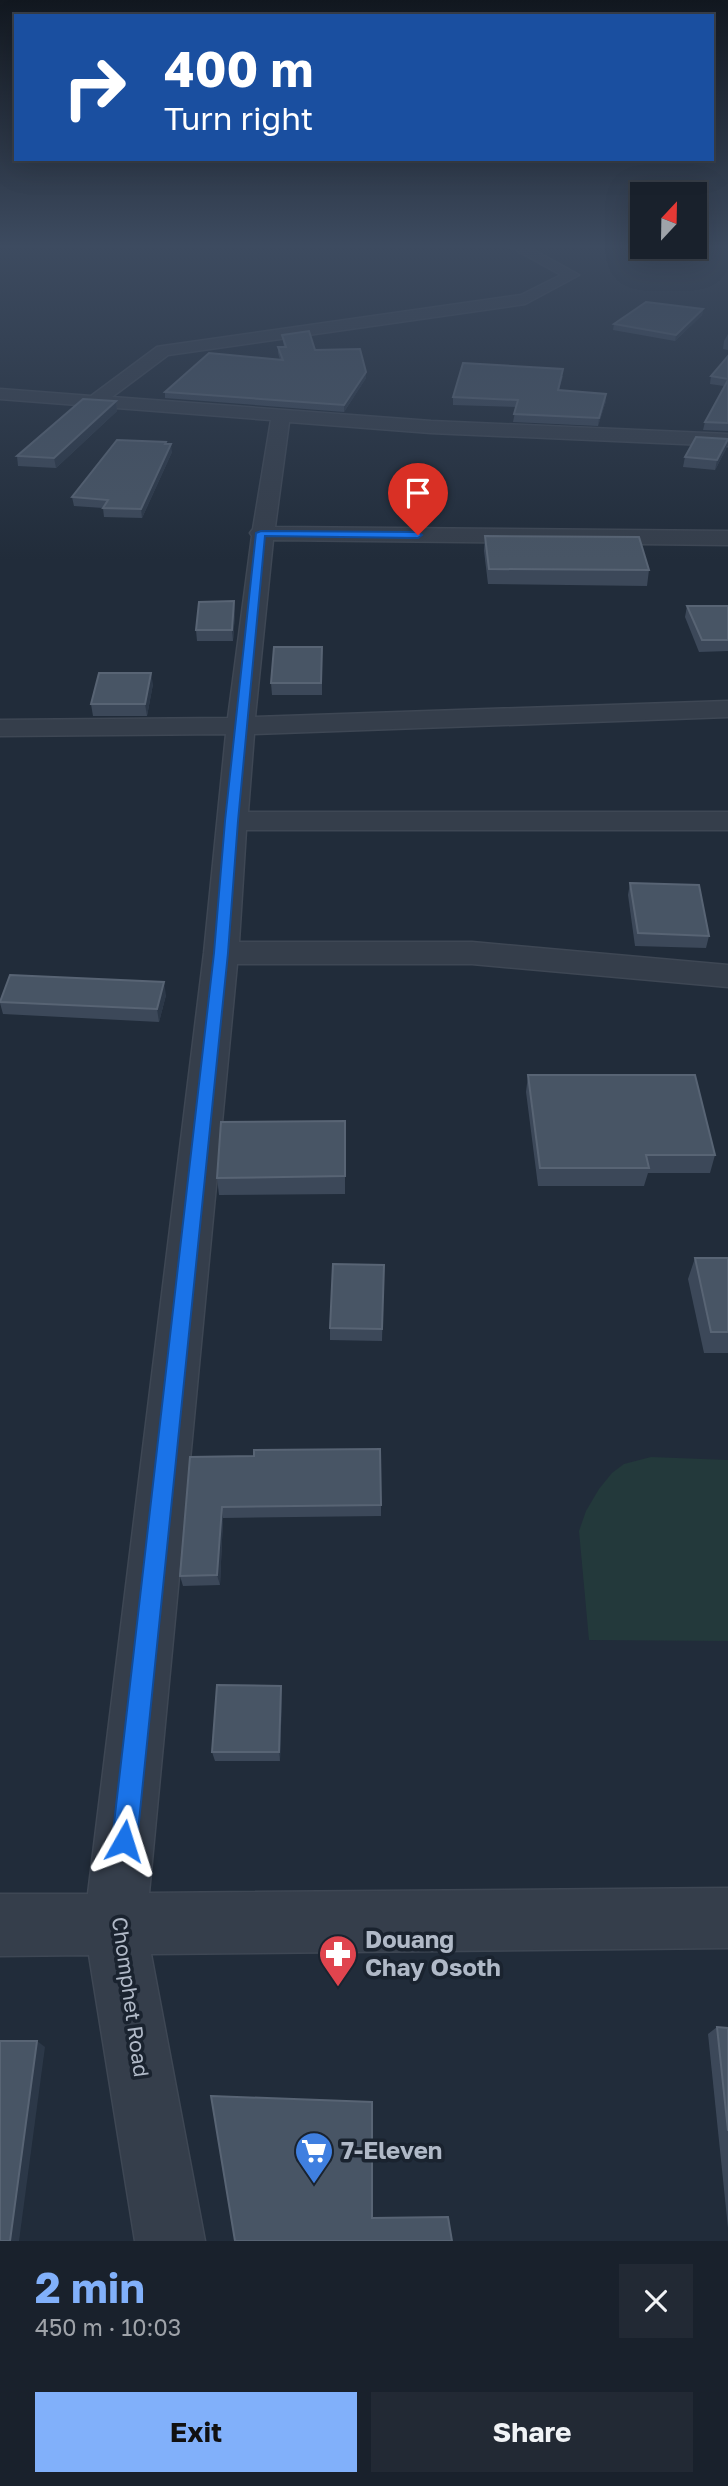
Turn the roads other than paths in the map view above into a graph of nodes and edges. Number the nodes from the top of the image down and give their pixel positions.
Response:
1 (162, 352) edge
2 (0, 394) edge
3 (97, 400) junction
4 (281, 416) junction
5 (728, 440) edge
6 (261, 533) junction
7 (728, 538) edge
8 (728, 709) edge
9 (241, 726) junction
10 (0, 728) edge
11 (231, 821) junction
12 (728, 821) edge
13 (221, 953) junction
14 (728, 976) edge
15 (728, 1918) edge
16 (115, 1924) junction
17 (0, 1925) edge
18 (170, 2241) edge

1 - 3 street
2 - 3 street
3 - 4 street
4 - 5 street
4 - 6 street, Chomphet Road
6 - 7 street
6 - 9 street, Chomphet Road
8 - 9 street
9 - 10 street
9 - 11 street, Chomphet Road
11 - 12 street
11 - 13 street, Chomphet Road
13 - 14 street
13 - 16 street, Chomphet Road
15 - 16 street
16 - 17 street
16 - 18 street, Chomphet Road

